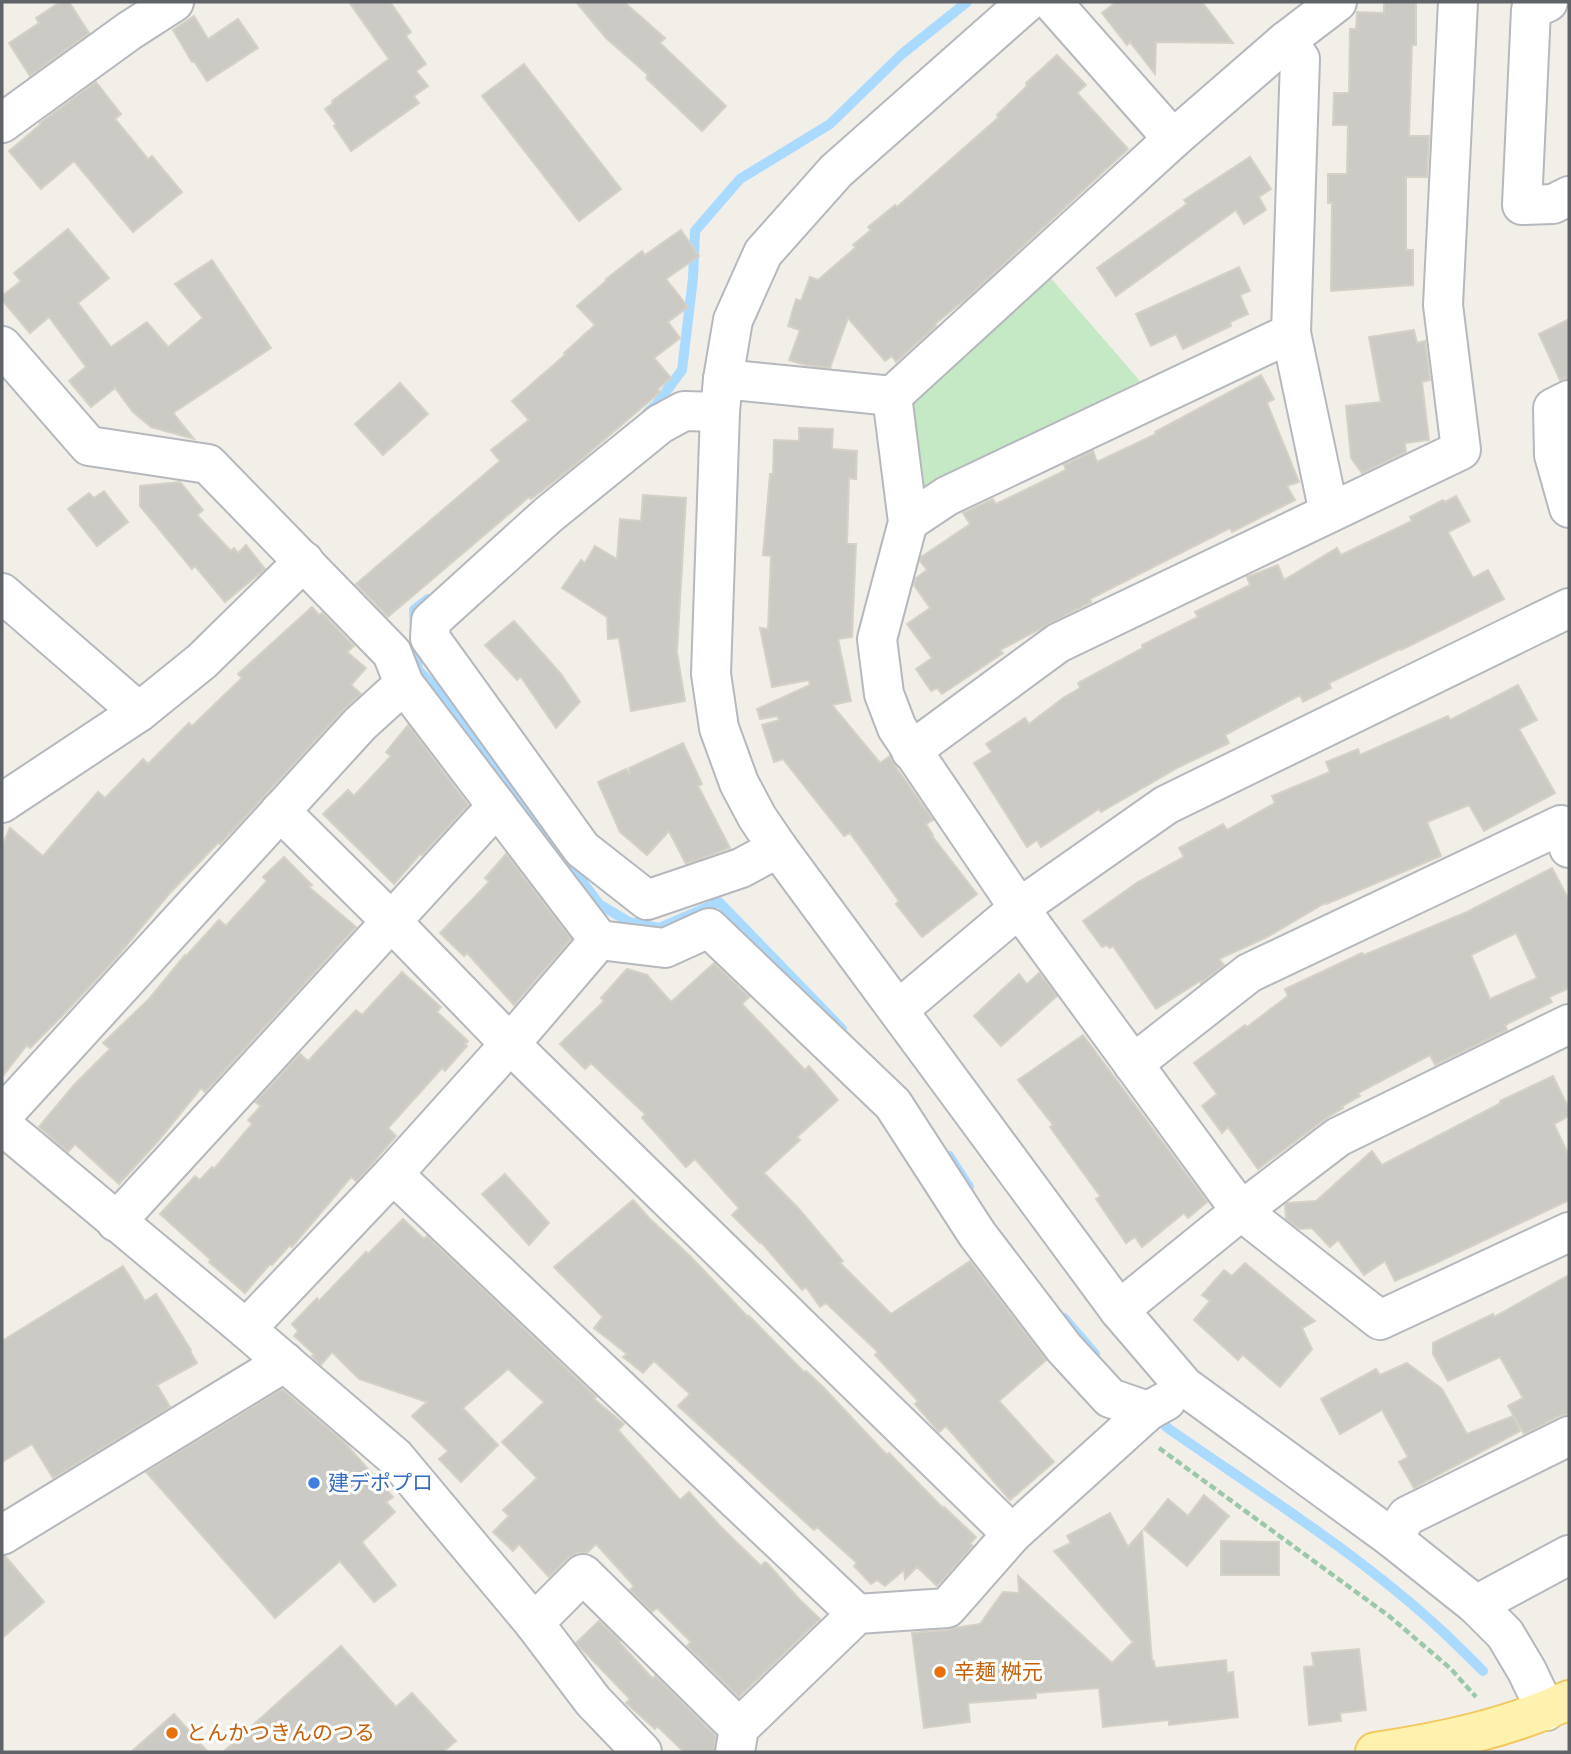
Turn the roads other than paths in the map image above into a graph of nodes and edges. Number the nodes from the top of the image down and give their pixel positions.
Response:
1 (174, 2) edge
2 (1027, 2) edge
3 (1052, 2) edge
4 (1337, 2) edge
5 (1458, 2) edge
6 (1548, 2) edge
7 (1286, 41) junction
8 (2, 122) edge
9 (1173, 139) junction
10 (1569, 196) edge
11 (1292, 333) junction
12 (2, 346) edge
13 (722, 395) junction
14 (891, 396) junction
15 (1569, 400) edge
16 (1569, 508) edge
17 (1329, 513) junction
18 (908, 522) junction
19 (304, 561) junction
20 (2, 593) edge
21 (1569, 608) edge
22 (407, 655) junction
23 (139, 712) junction
24 (911, 751) junction
25 (2, 803) edge
26 (497, 806) junction
27 (280, 811) junction
28 (778, 848) junction
29 (1569, 848) edge
30 (1019, 908) junction
31 (391, 921) junction
32 (599, 940) junction
33 (898, 1010) junction
34 (1569, 1024) edge
35 (510, 1044) junction
36 (1133, 1064) junction
37 (2, 1116) edge
38 (2, 1125) edge
39 (393, 1174) junction
40 (1241, 1211) junction
41 (116, 1222) junction
42 (1569, 1231) edge
43 (1119, 1310) junction
44 (246, 1329) junction
45 (285, 1362) junction
46 (1166, 1399) junction
47 (1569, 1436) edge
48 (1012, 1534) junction
49 (2, 1535) edge
50 (1392, 1538) junction
51 (1569, 1555) edge
52 (1476, 1605) junction
53 (857, 1614) junction
54 (534, 1623) junction
55 (1557, 1706) edge
56 (737, 1740) edge
57 (642, 1752) edge
58 (1375, 1752) edge

1 - 8 street
2 - 13 street
3 - 9 street
4 - 7 street
5 - 17 street
6 - 10 street
7 - 9 street
7 - 11 street
9 - 14 street
11 - 17 street
11 - 18 street
12 - 19 street
13 - 14 street
13 - 22 street
13 - 28 street
14 - 18 street
15 - 16 street
17 - 24 street
18 - 24 street
19 - 22 street
19 - 23 street
20 - 23 street
21 - 30 street
22 - 26 street
22 - 27 street
22 - 28 street
23 - 25 street
24 - 30 street
26 - 31 street
26 - 32 street
27 - 31 street
27 - 37 street
28 - 33 street
29 - 36 street
30 - 33 street
30 - 36 street
31 - 35 street
31 - 41 street
32 - 35 street
32 - 46 street
33 - 43 street
34 - 40 street
35 - 39 street
35 - 48 street
36 - 40 street
38 - 41 street
39 - 44 street
39 - 53 street
40 - 42 street
40 - 43 street
41 - 44 street
43 - 46 street
44 - 45 street
45 - 49 street
45 - 54 street
46 - 48 street
46 - 50 street
47 - 50 street
48 - 53 street
50 - 52 street
51 - 52 street
52 - 55 street
53 - 56 street
54 - 56 street
54 - 57 street
55 - 58 main road

